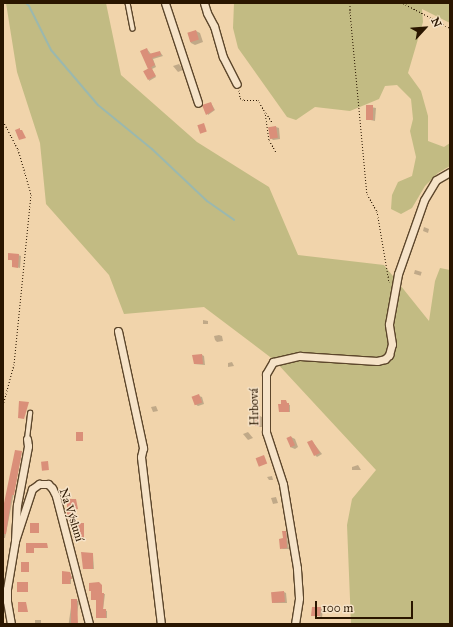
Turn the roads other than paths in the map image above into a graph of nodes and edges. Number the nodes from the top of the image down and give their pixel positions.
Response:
1 (128, 3) edge
2 (165, 3) edge
3 (204, 3) edge
4 (133, 29) dead end
5 (237, 84) road end
6 (198, 103) dead end
7 (450, 172) edge
8 (118, 331) dead end
9 (30, 413) dead end
10 (26, 439) joint
11 (15, 541) junction
12 (12, 624) edge
13 (89, 624) edge
14 (161, 624) edge
15 (296, 624) edge

1 - 4 lane
2 - 6 street
3 - 5 street
7 - 15 street, Hrbová
8 - 14 street
9 - 10 lane
10 - 11 street
11 - 12 street
11 - 13 street, Na Výsluní

